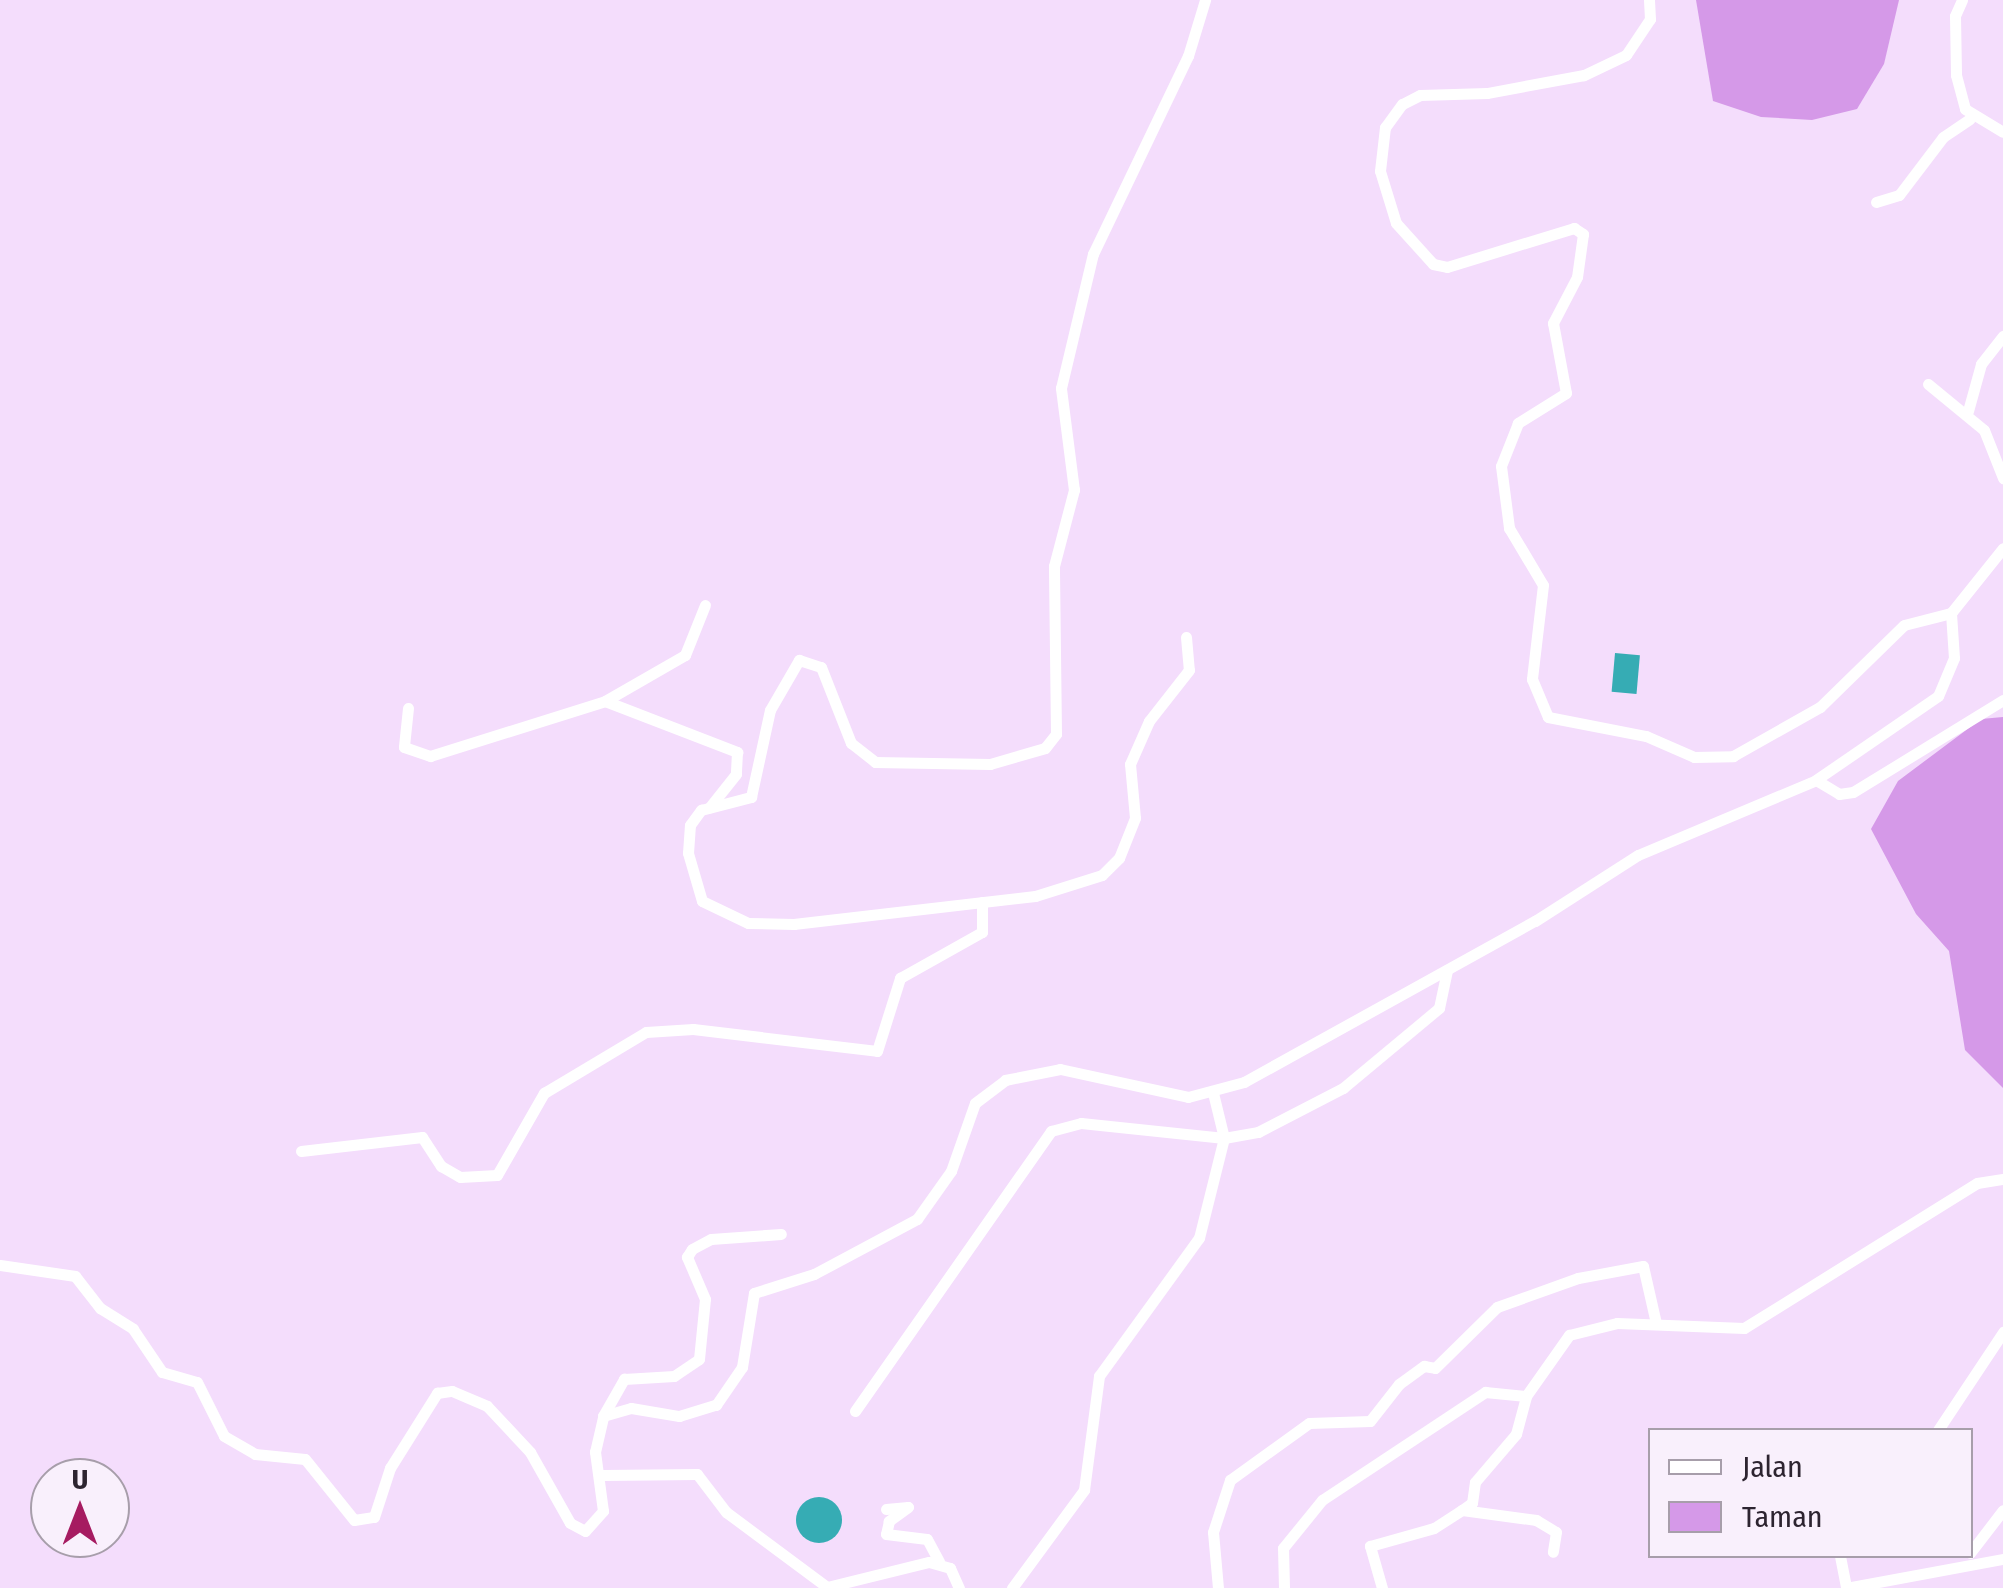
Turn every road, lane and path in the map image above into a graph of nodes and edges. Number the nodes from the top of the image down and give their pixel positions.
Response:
1 (1205, 0) edge
2 (1649, 0) edge
3 (1962, 0) edge
4 (1970, 119) junction
5 (2003, 132) edge
6 (1876, 202) dead end
7 (2003, 336) edge
8 (1928, 384) dead end
9 (1968, 412) junction
10 (2003, 478) edge
11 (2003, 548) edge
12 (704, 606) dead end
13 (1951, 613) junction
14 (1186, 637) dead end
15 (2003, 700) edge
16 (604, 701) junction
17 (408, 708) dead end
18 (1816, 780) junction
19 (708, 808) junction
20 (982, 902) junction
21 (1448, 970) junction
22 (1213, 1093) junction
23 (1224, 1138) junction
24 (300, 1151) dead end
25 (2003, 1179) edge
26 (781, 1234) dead end
27 (0, 1265) edge
28 (1656, 1323) junction
29 (2003, 1332) edge
30 (1526, 1396) junction
31 (855, 1411) dead end
32 (603, 1416) junction
33 (1939, 1428) edge
34 (603, 1475) junction
35 (886, 1509) dead end
36 (1462, 1510) junction
37 (2003, 1510) edge
38 (1553, 1552) dead end
39 (1973, 1552) edge
40 (1840, 1558) edge
41 (1968, 1559) edge
42 (2003, 1559) edge
43 (939, 1562) junction
44 (959, 1588) edge
45 (1012, 1588) edge
46 (1218, 1588) edge
47 (1284, 1588) edge
48 (1382, 1588) edge

1 - 19 street
2 - 13 street
3 - 4 street
4 - 5 street
4 - 6 street
7 - 9 street
8 - 9 street
9 - 10 street
11 - 13 street
12 - 16 street
13 - 18 street
14 - 20 street
15 - 18 street
16 - 17 street
16 - 19 street
18 - 21 street
19 - 20 street
20 - 24 street
21 - 22 street
21 - 23 street
22 - 23 street
22 - 32 street
23 - 31 street
23 - 45 street
25 - 28 street
26 - 32 street
27 - 34 street
28 - 30 street
28 - 46 street
29 - 33 street
30 - 36 street
30 - 47 street
32 - 34 street
34 - 43 street
35 - 43 street
36 - 38 street
36 - 48 street
37 - 39 street
40 - 41 street
41 - 42 street
43 - 44 street

